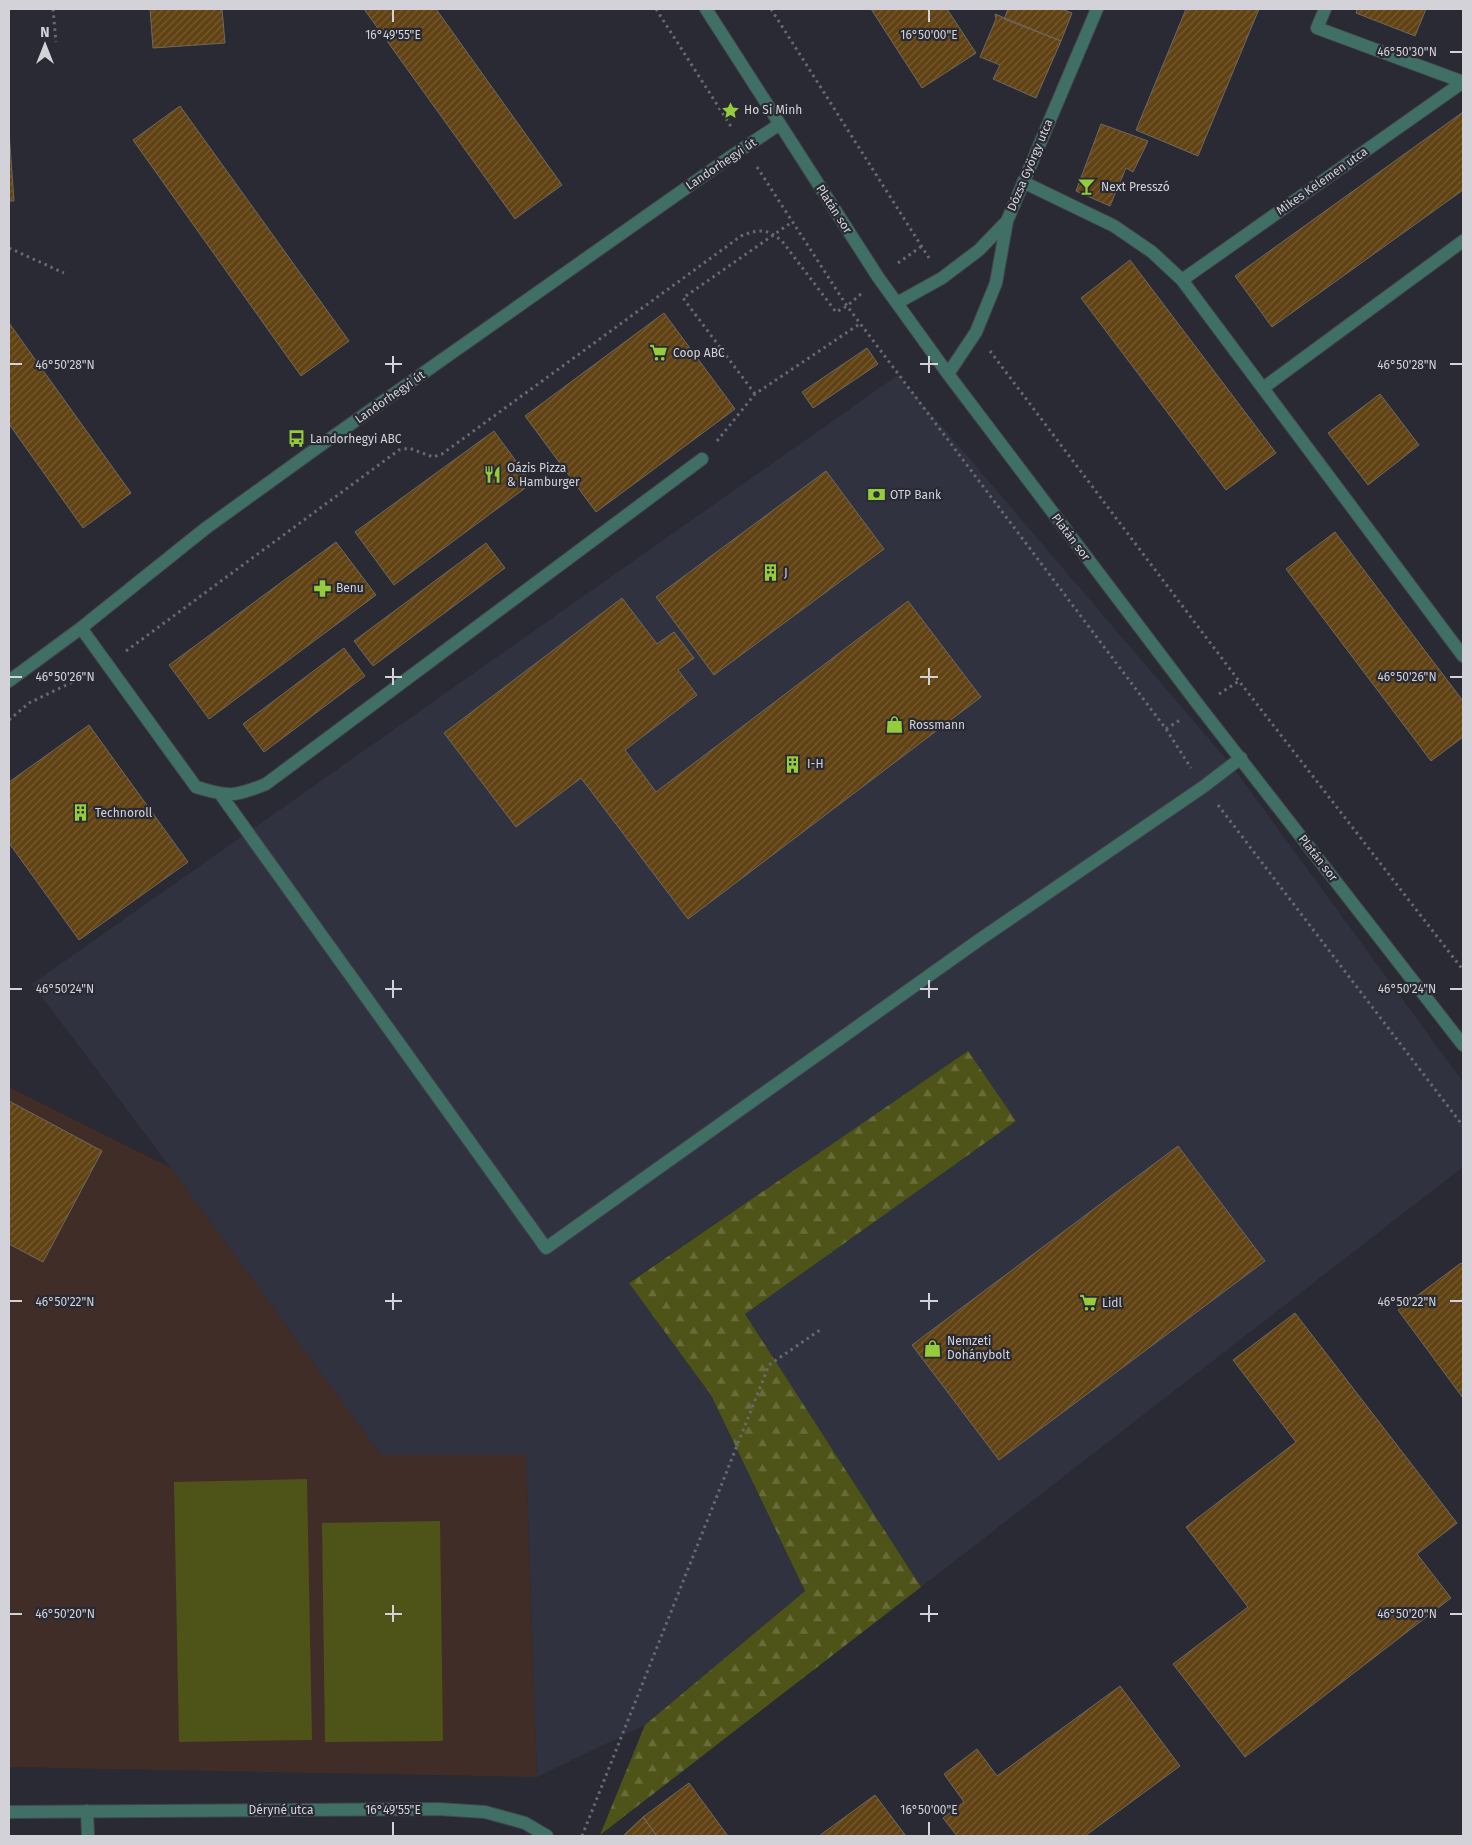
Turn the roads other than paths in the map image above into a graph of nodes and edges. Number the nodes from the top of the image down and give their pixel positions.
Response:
1 (706, 9) edge
2 (1097, 9) edge
3 (1325, 9) edge
4 (1463, 82) edge
5 (780, 124) junction
6 (1023, 182) junction
7 (1006, 221) junction
8 (1463, 241) edge
9 (1182, 280) junction
10 (896, 303) junction
11 (948, 374) junction
12 (1263, 388) junction
13 (702, 460) road end
14 (81, 628) junction
15 (1463, 656) edge
16 (9, 681) edge
17 (1241, 758) junction
18 (221, 794) junction
19 (1463, 1045) edge
20 (87, 1811) junction
21 (9, 1812) edge
22 (88, 1836) edge
23 (548, 1836) edge

1 - 5 street, Platán sor
2 - 6 street, Dózsa György utca
3 - 4 street, Mikes Kelemen utca
4 - 9 street, Mikes Kelemen utca
5 - 10 street, Platán sor
5 - 14 street, Landorhegyi út
6 - 7 street, Dózsa György utca
6 - 9 street
7 - 10 street, Dózsa György utca
7 - 11 street
8 - 12 street
9 - 12 street
10 - 11 street, Platán sor
11 - 17 street, Platán sor
12 - 15 street
13 - 18 street
14 - 16 street, Landorhegyi út
14 - 18 street
17 - 18 street
17 - 19 street, Platán sor
20 - 21 street, Déryné utca
20 - 22 street
20 - 23 street, Déryné utca

